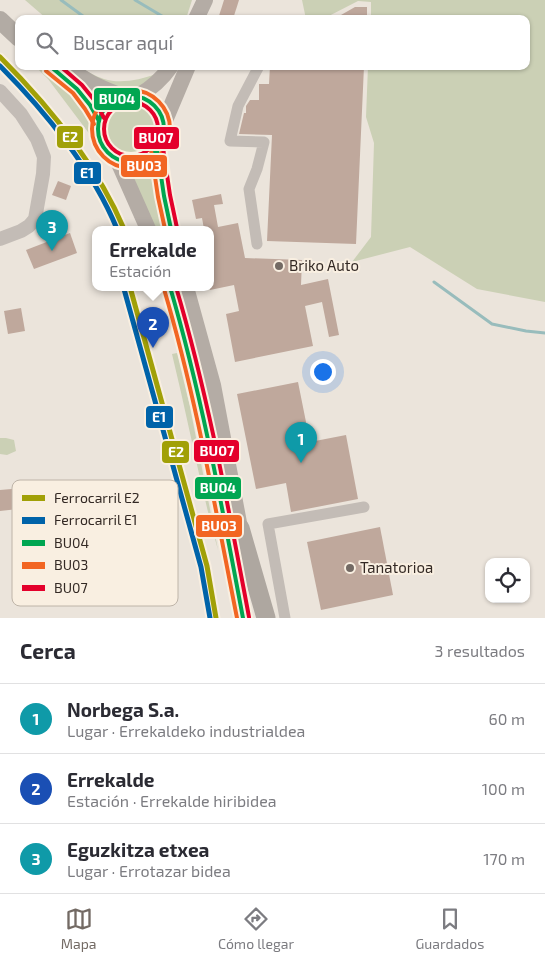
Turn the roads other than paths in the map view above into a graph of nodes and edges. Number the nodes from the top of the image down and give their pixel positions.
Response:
1 (204, 0) edge
2 (209, 0) edge
3 (0, 8) edge
4 (198, 15) edge
5 (206, 15) edge
6 (0, 20) edge
7 (15, 21) edge
8 (15, 34) edge
9 (55, 70) edge
10 (71, 70) edge
11 (168, 70) edge
12 (186, 70) edge
13 (257, 70) edge
14 (0, 91) edge
15 (130, 97) junction
16 (99, 121) junction
17 (164, 123) junction
18 (157, 149) junction
19 (117, 159) junction
20 (147, 226) edge
21 (170, 226) edge
22 (0, 239) edge
23 (257, 244) dead end
24 (170, 291) edge
25 (187, 291) edge
26 (364, 507) dead end
27 (240, 528) junction
28 (243, 618) edge
29 (254, 618) edge
30 (266, 618) edge
31 (286, 618) edge

1 - 4 main road
2 - 5 main road
3 - 7 main road
6 - 8 main road
9 - 16 main road
10 - 15 main road
11 - 15 main road
12 - 17 main road
13 - 23 street
14 - 22 street
15 - 16 main road
15 - 17 main road
16 - 19 main road
17 - 18 main road
18 - 19 main road
18 - 21 main road
19 - 20 main road
24 - 28 main road
25 - 27 main road
26 - 31 street
27 - 29 main road
27 - 30 highway

